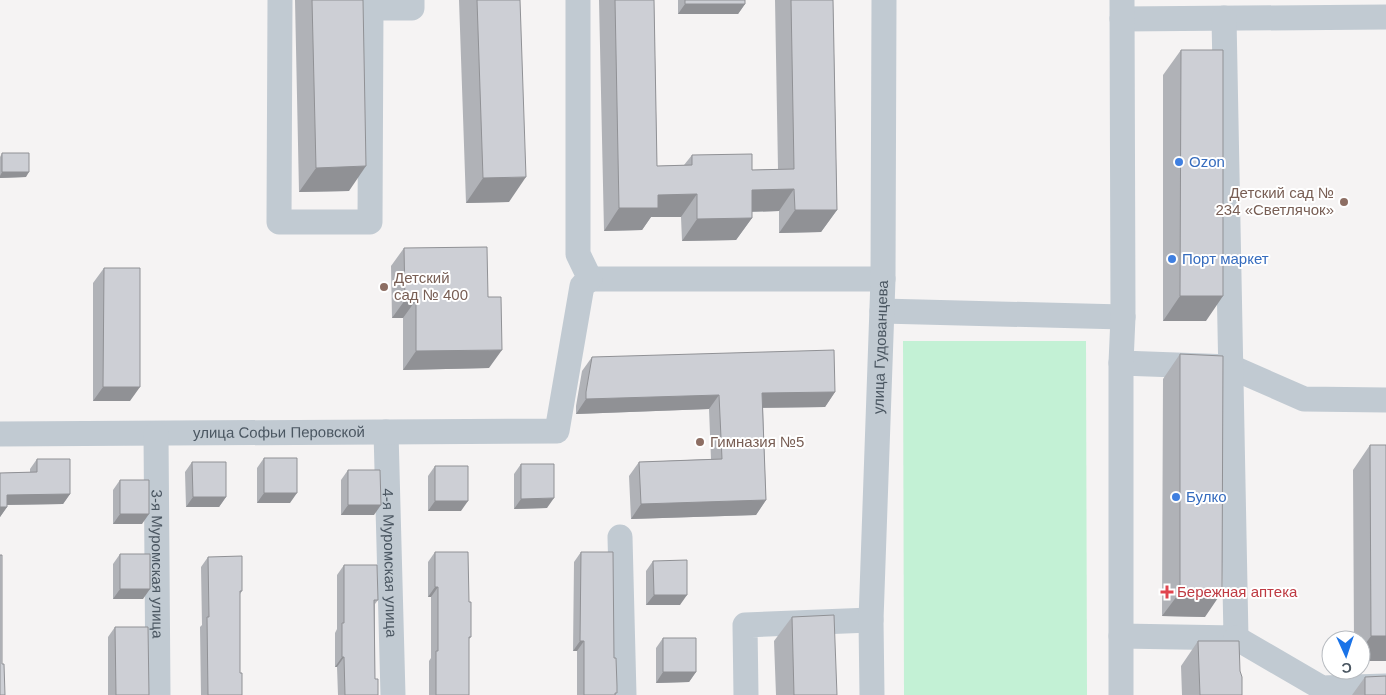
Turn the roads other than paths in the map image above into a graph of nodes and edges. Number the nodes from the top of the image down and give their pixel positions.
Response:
1 (280, 0) edge
2 (412, 0) edge
3 (578, 0) edge
4 (884, 0) edge
5 (1122, 10) edge
6 (1386, 17) edge
7 (1224, 18) junction
8 (590, 279) junction
9 (883, 279) junction
10 (882, 311) junction
11 (1123, 317) junction
12 (1121, 362) junction
13 (1231, 367) junction
14 (1386, 400) edge
15 (386, 432) junction
16 (0, 434) edge
17 (156, 434) junction
18 (620, 537) dead end
19 (871, 620) junction
20 (1121, 636) junction
21 (1236, 638) junction
22 (1237, 667) edge
23 (1386, 686) edge
24 (1322, 691) edge
25 (158, 695) edge
26 (393, 695) edge
27 (624, 695) edge
28 (746, 695) edge
29 (872, 695) edge
30 (1121, 695) edge

1 - 2 street
3 - 8 street
4 - 9 street, улица Гудованцева
5 - 7 street
5 - 11 street
6 - 7 street
7 - 13 street
8 - 9 street
8 - 15 street, улица Софьи Перовской
9 - 10 street, улица Гудованцева
10 - 11 street
10 - 19 street, улица Гудованцева
11 - 12 street
12 - 13 street
12 - 20 street
13 - 14 street
13 - 21 street
15 - 17 street, улица Софьи Перовской
15 - 26 street, 4-я Муромская улица
16 - 17 street, улица Софьи Перовской
17 - 25 street, 3-я Муромская улица
18 - 27 street
19 - 28 street
19 - 29 street, улица Гудованцева
20 - 21 street
20 - 30 street
21 - 22 street
21 - 24 street
23 - 24 street

